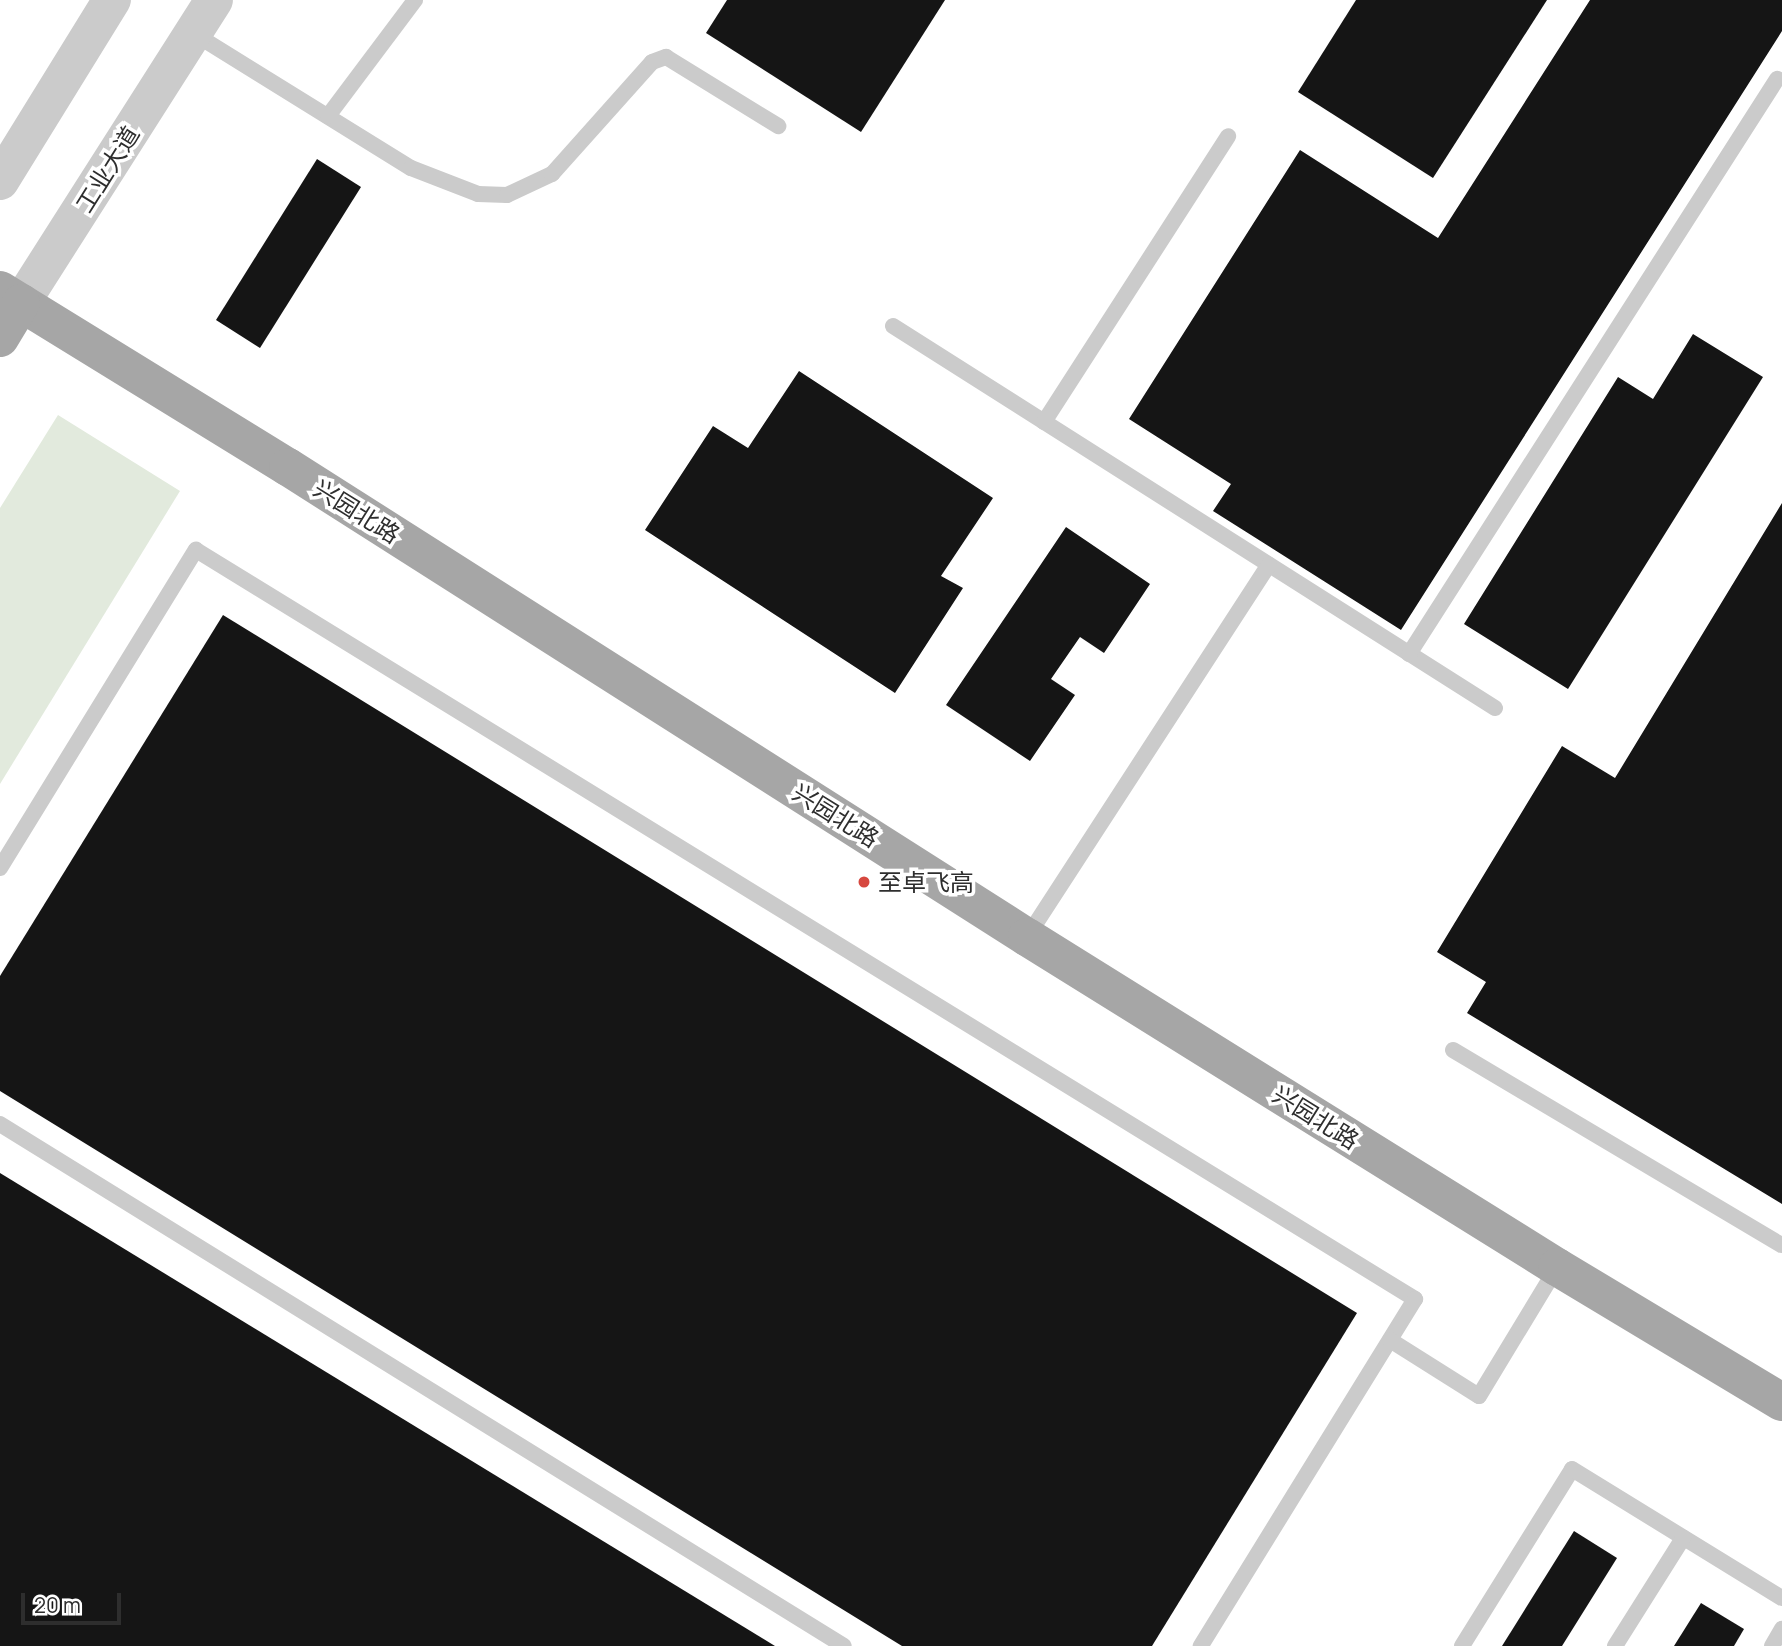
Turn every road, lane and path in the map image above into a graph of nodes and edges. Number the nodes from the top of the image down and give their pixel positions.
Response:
1 (112, 0) edge
2 (214, 0) edge
3 (415, 0) edge
4 (192, 33) junction
5 (1777, 79) dead end
6 (328, 116) junction
7 (778, 126) dead end
8 (1228, 136) dead end
9 (0, 181) edge
10 (11, 296) edge
11 (893, 326) dead end
12 (0, 338) edge
13 (1044, 422) junction
14 (1269, 565) junction
15 (1409, 654) junction
16 (1495, 709) dead end
17 (0, 867) edge
18 (1027, 937) junction
19 (1453, 1050) dead end
20 (0, 1124) edge
21 (1782, 1245) edge
22 (1557, 1267) junction
23 (1390, 1340) junction
24 (1782, 1402) edge
25 (1683, 1538) junction
26 (1782, 1598) edge
27 (1782, 1629) edge
28 (844, 1646) edge
29 (1201, 1646) edge
30 (1462, 1646) edge
31 (1615, 1646) edge
32 (1772, 1646) edge

1 - 9 street
2 - 4 street, 工业大道
3 - 6 lane
4 - 6 lane
4 - 10 street, 工业大道
5 - 15 lane
6 - 7 lane
8 - 13 lane
10 - 12 main road, 工业大道
10 - 18 main road, 兴园北路
11 - 13 lane
13 - 14 lane
14 - 15 lane
14 - 18 lane
15 - 16 lane
17 - 23 lane
18 - 22 main road, 兴园北路
19 - 21 lane
20 - 28 lane
22 - 23 lane
22 - 24 main road, 兴园北路
23 - 29 lane
25 - 26 lane
25 - 30 lane
25 - 31 lane
27 - 32 lane

